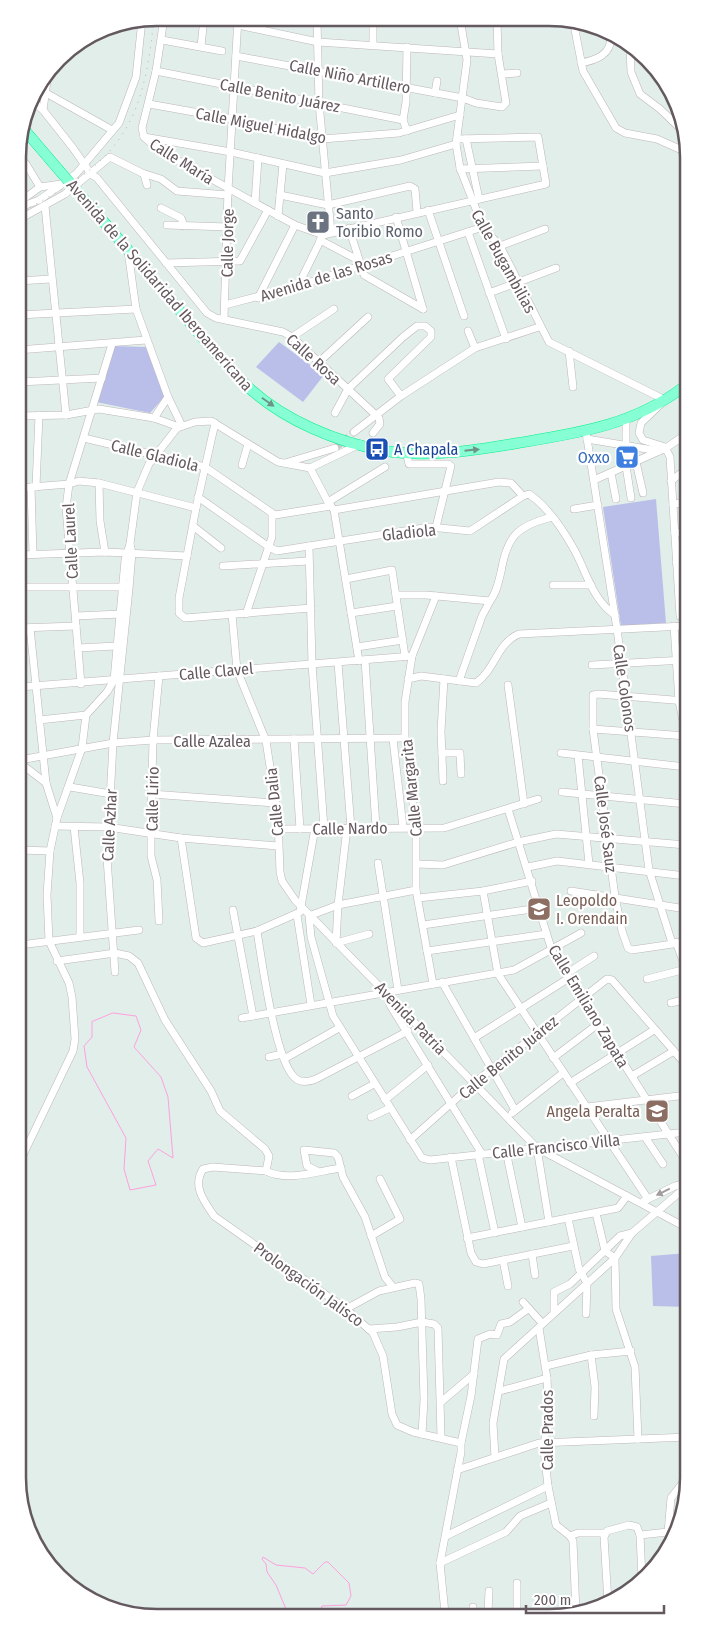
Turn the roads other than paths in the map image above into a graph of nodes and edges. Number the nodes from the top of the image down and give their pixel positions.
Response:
1 (373, 26) edge
2 (461, 26) edge
3 (497, 26) edge
4 (163, 27) edge
5 (203, 27) edge
6 (238, 27) edge
7 (257, 27) edge
8 (317, 27) edge
9 (141, 28) edge
10 (575, 29) edge
11 (162, 40) junction
12 (318, 42) junction
13 (611, 42) edge
14 (373, 45) junction
15 (201, 46) junction
16 (407, 47) junction
17 (222, 51) dead end
18 (466, 51) junction
19 (498, 54) junction
20 (630, 54) edge
21 (236, 56) junction
22 (581, 63) junction
23 (318, 69) junction
24 (156, 71) junction
25 (516, 73) dead end
26 (503, 74) junction
27 (437, 81) dead end
28 (234, 86) junction
29 (47, 87) edge
30 (406, 87) junction
31 (46, 93) junction
32 (435, 93) junction
33 (463, 98) junction
34 (319, 102) junction
35 (148, 104) junction
36 (37, 105) edge
37 (42, 110) junction
38 (460, 115) junction
39 (233, 119) junction
40 (403, 120) junction
41 (675, 123) edge
42 (112, 130) junction
43 (407, 131) junction
44 (29, 135) edge
45 (144, 137) junction
46 (322, 139) junction
47 (466, 139) junction
48 (456, 141) junction
49 (680, 149) edge
50 (231, 152) junction
51 (258, 158) junction
52 (283, 164) junction
53 (85, 165) junction
54 (27, 166) edge
55 (543, 166) junction
56 (460, 169) junction
57 (472, 169) junction
58 (325, 173) junction
59 (144, 174) junction
60 (94, 176) junction
61 (61, 184) junction
62 (147, 184) dead end
63 (40, 187) junction
64 (228, 192) junction
65 (280, 195) junction
66 (27, 196) edge
67 (479, 199) junction
68 (471, 200) junction
69 (255, 203) junction
70 (27, 205) edge
71 (328, 205) junction
72 (45, 206) junction
73 (161, 208) dead end
74 (268, 210) junction
75 (428, 210) junction
76 (417, 212) junction
77 (27, 215) edge
78 (278, 216) junction
79 (396, 217) junction
80 (167, 225) dead end
81 (295, 225) junction
82 (184, 226) junction
83 (228, 227) junction
84 (483, 227) junction
85 (349, 228) junction
86 (545, 230) dead end
87 (331, 232) junction
88 (468, 232) junction
89 (321, 238) junction
90 (438, 241) junction
91 (500, 246) junction
92 (127, 249) junction
93 (406, 251) junction
94 (227, 261) junction
95 (166, 263) junction
96 (359, 263) junction
97 (556, 268) dead end
98 (51, 279) junction
99 (27, 281) edge
100 (519, 282) junction
101 (298, 286) junction
102 (490, 293) junction
103 (258, 298) junction
104 (225, 305) junction
105 (136, 309) junction
106 (334, 309) dead end
107 (58, 312) junction
108 (27, 314) edge
109 (464, 316) dead end
110 (368, 317) dead end
111 (224, 319) junction
112 (540, 327) junction
113 (468, 331) dead end
114 (292, 337) junction
115 (146, 340) junction
116 (506, 340) junction
117 (112, 344) junction
118 (61, 347) junction
119 (475, 348) junction
120 (27, 349) edge
121 (569, 352) junction
122 (318, 363) junction
123 (102, 378) junction
124 (63, 380) junction
125 (27, 382) edge
126 (573, 387) dead end
127 (348, 389) junction
128 (680, 389) edge
129 (401, 396) junction
130 (168, 397) junction
131 (665, 400) junction
132 (91, 411) junction
133 (335, 413) dead end
134 (39, 415) junction
135 (66, 415) junction
136 (376, 415) junction
137 (27, 416) edge
138 (154, 418) junction
139 (626, 418) junction
140 (215, 423) junction
141 (180, 426) junction
142 (354, 432) tunnel mouth
143 (373, 433) dead end
144 (587, 436) junction
145 (84, 438) junction
146 (680, 439) edge
147 (248, 444) junction
148 (360, 444) junction
149 (626, 446) junction
150 (335, 448) tunnel mouth
151 (663, 450) junction
152 (406, 452) junction
153 (157, 455) junction
154 (636, 462) junction
155 (284, 464) junction
156 (242, 465) dead end
157 (626, 466) junction
158 (205, 467) junction
159 (385, 467) dead end
160 (310, 468) junction
161 (611, 473) junction
162 (680, 474) edge
163 (594, 480) junction
164 (671, 481) junction
165 (99, 483) junction
166 (69, 484) junction
167 (27, 487) edge
168 (33, 487) junction
169 (137, 492) junction
170 (446, 492) junction
171 (643, 493) dead end
172 (526, 495) junction
173 (198, 497) junction
174 (631, 498) dead end
175 (616, 499) dead end
176 (680, 503) edge
177 (673, 504) junction
178 (598, 505) junction
179 (331, 506) junction
180 (196, 508) junction
181 (574, 509) dead end
182 (272, 514) junction
183 (552, 517) junction
184 (193, 526) junction
185 (436, 527) junction
186 (674, 532) junction
187 (680, 532) edge
188 (340, 541) junction
189 (309, 546) junction
190 (269, 547) junction
191 (221, 548) dead end
192 (70, 552) junction
193 (104, 552) junction
194 (129, 552) junction
195 (27, 554) edge
196 (33, 554) junction
197 (187, 556) junction
198 (308, 561) junction
199 (676, 562) junction
200 (680, 562) edge
201 (262, 563) junction
202 (223, 566) dead end
203 (346, 578) junction
204 (553, 585) dead end
205 (591, 585) junction
206 (72, 586) junction
207 (123, 587) junction
208 (27, 588) edge
209 (396, 595) junction
210 (436, 596) junction
211 (490, 601) junction
212 (397, 606) junction
213 (312, 608) junction
214 (680, 611) edge
215 (351, 613) junction
216 (120, 614) junction
217 (232, 614) junction
218 (246, 614) junction
219 (615, 615) junction
220 (76, 616) junction
221 (76, 626) junction
222 (674, 626) junction
223 (680, 626) edge
224 (27, 628) edge
225 (30, 628) junction
226 (617, 629) junction
227 (403, 640) junction
228 (116, 646) junction
229 (357, 647) junction
230 (78, 648) junction
231 (409, 656) junction
232 (362, 661) junction
233 (676, 661) junction
234 (680, 661) edge
235 (338, 663) junction
236 (312, 664) junction
237 (622, 664) junction
238 (592, 665) dead end
239 (237, 670) junction
240 (159, 676) junction
241 (118, 679) junction
242 (408, 679) junction
243 (444, 679) junction
244 (459, 681) junction
245 (81, 684) junction
246 (508, 685) dead end
247 (680, 685) edge
248 (36, 686) junction
249 (27, 687) edge
250 (626, 697) junction
251 (680, 701) edge
252 (86, 715) junction
253 (39, 720) junction
254 (593, 729) junction
255 (630, 730) junction
256 (680, 735) edge
257 (370, 738) junction
258 (405, 738) junction
259 (294, 739) junction
260 (319, 739) junction
261 (344, 739) junction
262 (393, 739) junction
263 (153, 740) junction
264 (266, 741) junction
265 (113, 743) junction
266 (82, 748) junction
267 (442, 753) junction
268 (561, 753) dead end
269 (43, 755) junction
270 (578, 756) junction
271 (597, 758) junction
272 (27, 759) edge
273 (634, 761) junction
274 (680, 766) edge
275 (27, 767) edge
276 (461, 774) dead end
277 (443, 781) dead end
278 (46, 783) junction
279 (70, 787) junction
280 (562, 792) dead end
281 (111, 794) junction
282 (151, 794) junction
283 (581, 794) junction
284 (602, 795) junction
285 (640, 799) junction
286 (538, 800) dead end
287 (275, 803) junction
288 (680, 803) edge
289 (524, 804) junction
290 (508, 809) junction
291 (57, 818) junction
292 (55, 826) junction
293 (108, 827) junction
294 (376, 827) junction
295 (402, 827) junction
296 (74, 828) junction
297 (315, 828) junction
298 (324, 828) junction
299 (349, 828) junction
300 (416, 828) junction
301 (278, 829) junction
302 (300, 829) junction
303 (151, 834) junction
304 (586, 836) junction
305 (182, 838) junction
306 (608, 839) junction
307 (518, 842) junction
308 (645, 842) junction
309 (679, 845) edge
310 (278, 846) junction
311 (26, 850) edge
312 (50, 851) junction
313 (378, 863) dead end
314 (417, 864) junction
315 (589, 864) junction
316 (611, 866) junction
317 (528, 867) junction
318 (649, 870) junction
319 (679, 875) edge
320 (532, 881) junction
321 (416, 890) junction
322 (483, 890) junction
323 (571, 891) dead end
324 (382, 896) junction
325 (615, 897) junction
326 (418, 898) junction
327 (338, 905) junction
328 (661, 905) junction
329 (302, 908) junction
330 (539, 908) junction
331 (679, 908) edge
332 (233, 910) dead end
333 (297, 915) junction
334 (308, 916) junction
335 (487, 916) junction
336 (159, 921) dead end
337 (423, 925) junction
338 (139, 930) dead end
339 (257, 931) junction
340 (112, 933) junction
341 (582, 933) dead end
342 (369, 934) dead end
343 (546, 934) junction
344 (238, 935) junction
345 (80, 937) junction
346 (50, 941) junction
347 (336, 943) junction
348 (492, 943) junction
349 (674, 943) junction
350 (679, 943) edge
351 (26, 944) edge
352 (427, 951) junction
353 (552, 951) junction
354 (115, 953) junction
355 (679, 955) edge
356 (594, 956) dead end
357 (57, 961) junction
358 (679, 971) edge
359 (115, 972) dead end
360 (498, 974) junction
361 (567, 976) junction
362 (647, 979) dead end
363 (442, 982) junction
364 (433, 984) junction
365 (398, 990) junction
366 (385, 992) junction
367 (582, 998) junction
368 (679, 1001) edge
369 (327, 1002) junction
370 (671, 1003) dead end
371 (311, 1005) junction
372 (521, 1010) junction
373 (271, 1013) junction
374 (253, 1016) junction
375 (242, 1018) dead end
376 (598, 1024) junction
377 (339, 1028) junction
378 (654, 1030) junction
379 (408, 1031) junction
380 (536, 1034) junction
381 (474, 1038) junction
382 (674, 1051) junction
383 (617, 1053) junction
384 (269, 1057) dead end
385 (283, 1057) junction
386 (679, 1057) edge
387 (358, 1058) junction
388 (553, 1058) junction
389 (428, 1066) junction
390 (492, 1069) junction
391 (563, 1073) junction
392 (632, 1076) junction
393 (474, 1083) junction
394 (570, 1083) junction
395 (374, 1084) junction
396 (352, 1096) dead end
397 (679, 1096) edge
398 (647, 1098) junction
399 (385, 1100) junction
400 (451, 1103) junction
401 (587, 1107) junction
402 (390, 1108) junction
403 (516, 1110) junction
404 (370, 1117) dead end
405 (506, 1117) junction
406 (679, 1133) edge
407 (668, 1134) junction
408 (645, 1137) junction
409 (410, 1140) junction
410 (609, 1141) junction
411 (26, 1148) edge
412 (537, 1148) junction
413 (506, 1151) junction
414 (679, 1151) edge
415 (480, 1154) junction
416 (451, 1157) junction
417 (663, 1164) dead end
418 (341, 1168) junction
419 (266, 1171) junction
420 (317, 1171) junction
421 (380, 1179) dead end
422 (679, 1186) edge
423 (679, 1192) edge
424 (627, 1196) junction
425 (648, 1199) junction
426 (639, 1203) junction
427 (658, 1212) junction
428 (596, 1213) junction
429 (568, 1218) junction
430 (549, 1222) junction
431 (679, 1224) edge
432 (522, 1227) junction
433 (495, 1233) junction
434 (632, 1233) junction
435 (371, 1236) junction
436 (468, 1238) junction
437 (573, 1246) junction
438 (605, 1251) junction
439 (532, 1254) junction
440 (615, 1258) junction
441 (503, 1260) junction
442 (581, 1274) junction
443 (597, 1274) junction
444 (535, 1275) dead end
445 (385, 1277) junction
446 (587, 1283) junction
447 (570, 1284) junction
448 (508, 1286) dead end
449 (393, 1287) junction
450 (384, 1289) junction
451 (567, 1301) junction
452 (523, 1302) dead end
453 (346, 1309) junction
454 (528, 1309) junction
455 (554, 1312) junction
456 (586, 1314) dead end
457 (422, 1322) junction
458 (541, 1326) junction
459 (370, 1329) junction
460 (631, 1351) junction
461 (591, 1355) junction
462 (546, 1366) junction
463 (474, 1374) junction
464 (547, 1378) junction
465 (500, 1391) junction
466 (441, 1402) junction
467 (594, 1416) dead end
468 (422, 1434) junction
469 (441, 1437) junction
470 (679, 1437) edge
471 (638, 1439) junction
472 (461, 1443) junction
473 (545, 1443) junction
474 (495, 1457) junction
475 (457, 1470) junction
476 (548, 1486) junction
477 (679, 1488) edge
478 (551, 1503) junction
479 (668, 1532) edge
480 (668, 1532) edge
481 (605, 1533) junction
482 (640, 1535) junction
483 (446, 1536) junction
484 (570, 1536) junction
485 (440, 1563) junction
486 (642, 1569) edge
487 (517, 1583) dead end
488 (488, 1591) dead end
489 (608, 1595) edge
490 (576, 1606) edge
491 (445, 1609) edge
492 (488, 1609) edge
493 (517, 1609) edge

1 - 14 street
2 - 18 street, Calle Bugambilias
3 - 19 street
4 - 11 street, Calle María
5 - 15 street
6 - 21 street, Calle Jorge
7 - 12 street
8 - 12 street
9 - 42 street
10 - 22 street
11 - 15 street
11 - 24 street, Calle María
12 - 14 street
12 - 23 street
13 - 22 street
14 - 16 street
15 - 17 street
16 - 18 street
16 - 30 street
18 - 19 street
18 - 33 street, Calle Bugambilias
19 - 26 street
20 - 41 street
21 - 23 street, Calle Niño Artillero
21 - 28 street, Calle Jorge
22 - 49 street
23 - 30 street, Calle Niño Artillero
23 - 34 street
24 - 28 street, Calle Benito Juárez
24 - 35 street, Calle María
25 - 26 street
26 - 33 street, Calle Niño Artillero
27 - 32 street
28 - 34 street, Calle Benito Juárez
28 - 39 street, Calle Jorge
29 - 31 street
30 - 32 street, Calle Niño Artillero
30 - 40 street
31 - 37 street
31 - 42 street
32 - 33 street, Calle Niño Artillero
33 - 38 street, Calle Bugambilias
34 - 40 street, Calle Benito Juárez
34 - 46 street
35 - 39 street, Calle Miguel Hidalgo
35 - 45 street, Calle María
36 - 37 street, Calle Rosa
37 - 53 street, Calle Rosa
38 - 43 street, Calle Miguel Hidalgo
38 - 48 street, Calle Bugambilias
39 - 46 street, Calle Miguel Hidalgo
39 - 50 street, Calle Jorge
40 - 43 street
42 - 53 street
43 - 46 street, Calle Miguel Hidalgo
44 - 92 highway, Avenida de la Solidaridad Iberoamericana, bridge
45 - 50 street
45 - 64 street, Calle María
46 - 58 street
47 - 48 street
47 - 55 street
47 - 57 street
48 - 56 street, Calle Bugambilias
48 - 58 street
50 - 51 street
50 - 64 street, Calle Jorge
51 - 52 street
51 - 69 street
52 - 58 street
52 - 65 street
53 - 60 street, Calle Rosa
53 - 61 street
54 - 63 street
55 - 57 street
55 - 67 street
56 - 57 street
56 - 68 street, Calle Bugambilias
57 - 67 street
58 - 71 street
59 - 60 street
59 - 62 street
59 - 64 street
60 - 72 street
60 - 95 street, Calle Rosa
61 - 63 street
61 - 70 street
63 - 66 street
64 - 69 street, Calle María
64 - 83 street, Calle Jorge
65 - 71 street
65 - 78 street
67 - 68 street
68 - 75 street
68 - 84 street, Calle Bugambilias
69 - 74 street, Calle María
71 - 76 street
71 - 87 street
72 - 77 street
72 - 98 street
73 - 82 street
74 - 78 street, Calle María
74 - 94 street
75 - 76 street
75 - 90 street
76 - 79 street
78 - 81 street, Calle María
79 - 85 street
79 - 93 street
80 - 82 street
81 - 89 street, Calle María
81 - 103 street
82 - 83 street
83 - 94 street, Calle Jorge
84 - 88 street, Avenida de las Rosas
84 - 91 street, Calle Bugambilias
85 - 87 street
85 - 96 street
86 - 91 street
87 - 89 street
88 - 90 street, Avenida de las Rosas
88 - 102 street
89 - 96 street, Calle María
89 - 101 street
90 - 93 street, Avenida de las Rosas
90 - 109 street
91 - 100 street, Calle Bugambilias
92 - 105 street
92 -> 148 highway, Avenida de la Solidaridad Iberoamericana
93 - 96 street, Avenida de las Rosas
93 - 96 street
94 - 95 street
94 - 104 street, Calle Jorge
95 - 111 street, Calle Rosa
96 - 101 street, Avenida de las Rosas
97 - 100 street
98 - 99 street
98 - 107 street
100 - 102 street
100 - 112 street, Calle Bugambilias
101 - 103 street, Avenida de las Rosas
102 - 116 street
103 - 104 street, Avenida de las Rosas
104 - 111 street, Calle Jorge
105 - 107 street
105 - 115 street
106 - 114 street
107 - 108 street
107 - 118 street
110 - 122 street
111 - 114 street, Calle Rosa
112 - 116 street
112 - 121 street, Calle Bugambilias
113 - 119 street
114 - 122 street, Calle Rosa
115 - 117 street
115 - 130 street
116 - 119 street
117 - 118 street
117 - 123 street, Calle Laurel
118 - 120 street
118 - 124 street
119 - 129 street
121 - 126 street
121 - 131 street, Calle Bugambilias
122 - 127 street, Calle Rosa
123 - 124 street
123 - 132 street, Calle Laurel
124 - 125 street
124 - 135 street
127 - 129 street
127 - 133 street
127 - 136 street, Calle Rosa
128 - 131 highway, Avenida de la Solidaridad Iberoamericana
129 - 136 street
130 - 138 street
130 - 141 street
131 - 139 highway, Avenida de la Solidaridad Iberoamericana
131 - 151 street
132 - 135 street
132 - 138 street
132 - 145 street, Calle Laurel
134 - 135 street
134 - 137 street
134 - 168 street
136 - 142 street
136 - 143 street
138 - 141 street
139 - 144 highway, Avenida de la Solidaridad Iberoamericana
139 - 149 street
140 - 141 street
140 - 147 street
140 - 158 street
141 - 153 street
144 - 149 street
152 -> 144 highway, Avenida de la Solidaridad Iberoamericana
144 - 163 street, Calle Colonos
145 - 153 street, Calle Gladiola
145 - 166 street, Calle Laurel
146 - 151 street
147 - 155 street
147 - 156 street
148 - 152 highway, Avenida de la Solidaridad Iberoamericana
148 - 160 street
149 - 151 street
150 - 155 street
151 - 154 street
151 - 164 street
152 - 170 street
153 - 158 street, Calle Gladiola
153 - 169 street
154 - 157 street
154 - 171 street
155 - 160 street
157 - 161 street
157 - 174 street
158 - 173 street
158 - 182 street, Calle Gladiola
159 - 179 street
160 - 179 street
161 - 163 street
161 - 175 street
162 - 164 street
163 - 178 street, Calle Colonos
164 - 177 street
165 - 166 street
165 - 169 street
165 - 193 street
166 - 168 street
166 - 192 street, Calle Laurel
167 - 168 street
168 - 196 street
169 - 180 street
169 - 194 street
170 - 172 street
170 - 179 street
170 - 185 street
172 - 183 street
172 - 185 street, Gladiola
173 - 180 street
173 - 190 street
176 - 177 street
177 - 186 street
178 - 181 street
178 - 219 street, Calle Colonos
179 - 182 street
179 - 188 street
180 - 184 street
182 - 190 street
183 - 205 street
183 - 211 street
184 - 191 street
184 - 197 street
185 - 188 street, Gladiola
186 - 187 street
186 - 199 street
188 - 189 street, Gladiola
188 - 203 street
189 - 190 street, Gladiola
189 - 198 street
190 - 201 street
192 - 193 street
192 - 196 street
192 - 206 street, Calle Laurel
193 - 194 street
194 - 197 street
194 - 207 street
194 - 241 street
195 - 196 street
197 - 217 street
198 - 201 street
198 - 213 street
199 - 200 street
199 - 214 street
201 - 202 street
201 - 218 street
203 - 209 street
203 - 215 street
204 - 205 street
205 - 219 street
206 - 207 street
206 - 208 street
206 - 220 street, Calle Laurel
207 - 216 street
209 - 210 street
209 - 212 street
210 - 211 street
210 - 231 street, Calle Margarita
211 - 244 street
212 - 215 street
212 - 227 street
213 - 218 street
213 - 236 street
215 - 229 street
216 - 220 street
216 - 228 street
217 - 218 street
217 - 239 street, Calle Dalia
219 - 226 street, Calle Colonos
220 - 221 street, Calle Laurel
221 - 225 street
221 - 230 street, Calle Laurel
222 - 223 street
222 - 226 street
222 - 233 street
224 - 225 street
225 - 248 street
226 - 237 street, Calle Colonos
226 - 244 street
227 - 229 street
227 - 231 street
228 - 230 street
228 - 241 street
229 - 232 street
230 - 245 street, Calle Laurel
231 - 232 street, Calle Clavel
231 - 242 street, Calle Margarita
232 - 235 street, Calle Clavel
232 - 257 street
233 - 234 street
233 - 237 street
233 - 247 street
235 - 236 street, Calle Clavel
235 - 261 street
236 - 239 street, Calle Clavel
236 - 260 street
237 - 238 street
237 - 250 street, Calle Colonos
239 - 240 street, Calle Clavel
239 - 264 street, Calle Dalia
240 - 241 street, Calle Clavel
240 - 263 street, Calle Lirio
241 - 245 street, Calle Clavel
241 - 252 street
241 - 265 street, Calle Azhar
242 - 243 street
242 - 258 street, Calle Margarita
243 - 244 street
243 - 267 street
245 - 248 street, Calle Clavel
246 - 289 street
248 - 249 street, Calle Clavel
248 - 253 street
250 - 251 street
250 - 254 street, Calle José Sauz
250 - 255 street, Calle Colonos
252 - 253 street
252 - 266 street
253 - 269 street
254 - 255 street
254 - 271 street, Calle José Sauz
255 - 256 street
255 - 273 street, Calle Colonos
257 - 261 street, Calle Azalea
257 - 262 street, Calle Azalea
257 - 294 street
258 - 262 street, Calle Azalea
258 - 300 street, Calle Margarita
259 - 260 street, Calle Azalea
259 - 264 street, Calle Azalea
259 - 302 street
260 - 261 street, Calle Azalea
260 - 298 street
261 - 299 street
262 - 295 street
263 - 264 street, Calle Azalea
263 - 265 street, Calle Azalea
263 - 282 street, Calle Lirio
264 - 287 street, Calle Dalia
265 - 266 street, Calle Azalea
265 - 281 street, Calle Azhar
266 - 269 street, Calle Azalea
266 - 279 street
267 - 276 street
267 - 277 street
268 - 270 street
269 - 272 street, Calle Azalea
269 - 278 street
270 - 271 street
270 - 283 street
271 - 273 street
271 - 284 street, Calle José Sauz
273 - 274 street
273 - 285 street, Calle Colonos
275 - 278 street
278 - 291 street
279 - 281 street
279 - 291 street
280 - 283 street
281 - 293 street, Calle Azhar
282 - 287 street
282 - 303 street, Calle Lirio
283 - 284 street
283 - 304 street
284 - 285 street
284 - 306 street, Calle José Sauz
285 - 288 street
285 - 308 street, Calle Colonos
286 - 289 street, Calle Nardo
287 - 301 street, Calle Dalia
289 - 290 street, Calle Nardo
290 - 300 street, Calle Nardo
290 - 307 street, Calle Emiliano Zapata
291 - 292 street
292 - 296 street
292 - 312 street
293 - 296 street
293 - 303 street
293 - 340 street, Calle Azhar
294 - 295 street, Calle Nardo
294 - 299 street, Calle Nardo
295 - 300 street, Calle Nardo
296 - 345 street
297 - 298 street, Calle Nardo
297 - 302 street, Calle Nardo
297 - 329 street
298 - 299 street, Calle Nardo
299 - 327 street
300 - 314 street, Calle Margarita
301 - 302 street, Calle Nardo
301 - 310 street, Calle Dalia
303 - 305 street
303 - 336 street, Calle Lirio
304 - 306 street
304 - 307 street
304 - 315 street
305 - 310 street
305 - 344 street
306 - 308 street
306 - 316 street, Calle José Sauz
307 - 314 street
307 - 317 street, Calle Emiliano Zapata
308 - 309 street
308 - 318 street, Calle Colonos
310 - 329 street, Avenida Patria
311 - 312 street
312 - 346 street
313 - 324 street
314 - 321 street, Calle Margarita
315 - 316 street
315 - 317 street
316 - 318 street
316 - 325 street, Calle José Sauz
317 - 320 street, Calle Emiliano Zapata
318 - 319 street
318 - 328 street, Calle Colonos
320 - 322 street
320 - 330 street, Calle Emiliano Zapata
321 - 324 street
321 - 326 street, Calle Margarita
322 - 326 street
322 - 335 street
323 - 325 street
324 - 327 street
324 - 365 street
325 - 328 street
325 - 349 street, Calle José Sauz
326 - 337 street, Calle Margarita
327 - 334 street
327 - 347 street
328 - 331 street
328 - 349 street, Calle Colonos
329 - 333 street
329 - 334 street, Avenida Patria
330 - 335 street
330 - 343 street, Calle Emiliano Zapata
332 - 344 street
333 - 339 street
333 - 371 street
334 - 347 street, Avenida Patria
334 - 369 street
335 - 337 street
335 - 348 street
337 - 352 street, Calle Margarita
338 - 340 street
339 - 344 street
339 - 373 street
340 - 345 street
340 - 354 street, Calle Azhar
341 - 353 street
342 - 347 street
343 - 348 street
343 - 353 street, Calle Emiliano Zapata
344 - 374 street
345 - 346 street
346 - 351 street
346 - 357 street
347 - 366 street, Avenida Patria
348 - 352 street
348 - 360 street
349 - 350 street
349 - 355 street, Calle Colonos
352 - 364 street, Calle Margarita
353 - 360 street
353 - 361 street, Calle Emiliano Zapata
354 - 357 street
354 - 359 street, Calle Azhar
354 - 419 street
356 - 361 street
357 - 411 street
358 - 362 street
360 - 363 street
360 - 372 street
361 - 367 street, Calle Emiliano Zapata
361 - 372 street
363 - 364 street
363 - 381 street
364 - 365 street
365 - 366 street
366 - 369 street
366 - 379 street
366 - 393 street, Avenida Patria
367 - 376 street, Calle Emiliano Zapata
367 - 378 street, Calle Benito Juárez
367 - 380 street, Calle Benito Juárez
368 - 370 street
369 - 371 street
369 - 377 street
371 - 373 street
372 - 380 street
372 - 381 street
373 - 374 street
373 - 385 street
374 - 375 street
376 - 383 street, Calle Emiliano Zapata
376 - 388 street
377 - 385 street
377 - 387 street
378 - 382 street
378 - 383 street
379 - 387 street
379 - 389 street
380 - 388 street
380 - 390 street, Calle Benito Juárez
381 - 390 street
382 - 386 street
382 - 392 street
383 - 392 street, Calle Emiliano Zapata
383 - 394 street
384 - 385 street
385 - 387 street
387 - 395 street
388 - 391 street
389 - 399 street
389 - 400 street
390 - 393 street, Calle Benito Juárez
390 - 403 street
391 - 394 street
391 - 403 street
392 - 398 street, Calle Emiliano Zapata
393 - 400 street, Calle Benito Juárez
393 - 405 street, Avenida Patria
394 - 401 street
395 - 396 street
395 - 399 street
397 - 398 street
398 - 401 street
398 - 407 street, Calle Emiliano Zapata
399 - 402 street
400 - 409 street, Calle Benito Juárez
400 - 415 street
401 - 410 street
402 - 404 street
402 - 409 street
403 - 405 street
405 - 412 street, Avenida Patria
406 - 407 street, Calle Francisco Villa
407 - 408 street, Calle Francisco Villa
407 - 414 street, Calle Emiliano Zapata
408 - 410 street, Calle Francisco Villa
408 - 417 street
409 - 416 street, Calle Francisco Villa
410 - 412 street, Calle Francisco Villa
410 - 425 street
412 - 413 street, Calle Francisco Villa
412 - 424 street, Avenida Patria
412 - 430 street
413 - 415 street, Calle Francisco Villa
413 - 432 street
415 - 416 street, Calle Francisco Villa
415 - 433 street
416 - 436 street
418 - 420 street
418 - 420 street
418 - 435 street
419 - 420 street
419 - 453 street, Prolongación Jalisco
421 - 435 street
422 -> 425 street
423 - 427 street
424 - 426 street, Avenida Patria
424 - 428 street
425 - 426 street
426 - 427 street, Avenida Patria
427 - 431 street, Avenida Patria
427 - 434 street
428 - 429 street
428 - 438 street
429 - 430 street
429 - 437 street
430 - 432 street
432 - 433 street
433 - 436 street
434 - 438 street
434 - 440 street
435 - 445 street
436 - 441 street
437 - 439 street
437 - 442 street
438 - 440 street
438 - 442 street
439 - 441 street
439 - 444 street
440 - 443 street
440 - 460 street
441 - 448 street
442 - 443 street
442 - 446 street
442 - 447 street
443 - 446 street
445 - 449 street
445 - 450 street
446 - 451 street
446 - 456 street
447 - 451 street
447 - 455 street
449 - 450 street
449 - 457 street
450 - 453 street
451 - 455 street
452 - 454 street
453 - 459 street, Prolongación Jalisco
454 - 458 street
454 - 463 street
455 - 458 street
457 - 459 street
457 - 466 street
457 - 468 street
458 - 462 street, Calle Prados
458 - 465 street
459 - 468 street, Prolongación Jalisco
460 - 461 street
460 - 471 street
461 - 462 street
461 - 467 street
462 - 464 street, Calle Prados
463 - 466 street
463 - 472 street
464 - 465 street
464 - 473 street, Calle Prados
465 - 474 street
466 - 469 street
468 - 469 street, Prolongación Jalisco
469 - 472 street, Prolongación Jalisco
470 - 471 street
471 - 473 street
472 - 475 street
473 - 474 street
473 - 476 street, Calle Prados
474 - 475 street
475 - 483 street
476 - 478 street, Calle Prados
476 - 483 street
477 - 480 street
478 - 484 street, Calle Prados
478 - 485 street
479 - 482 street
481 - 482 street
481 - 484 street
481 - 489 street
482 - 486 street
483 - 485 street
484 - 490 street
485 - 491 street
487 - 493 street
488 - 492 street

